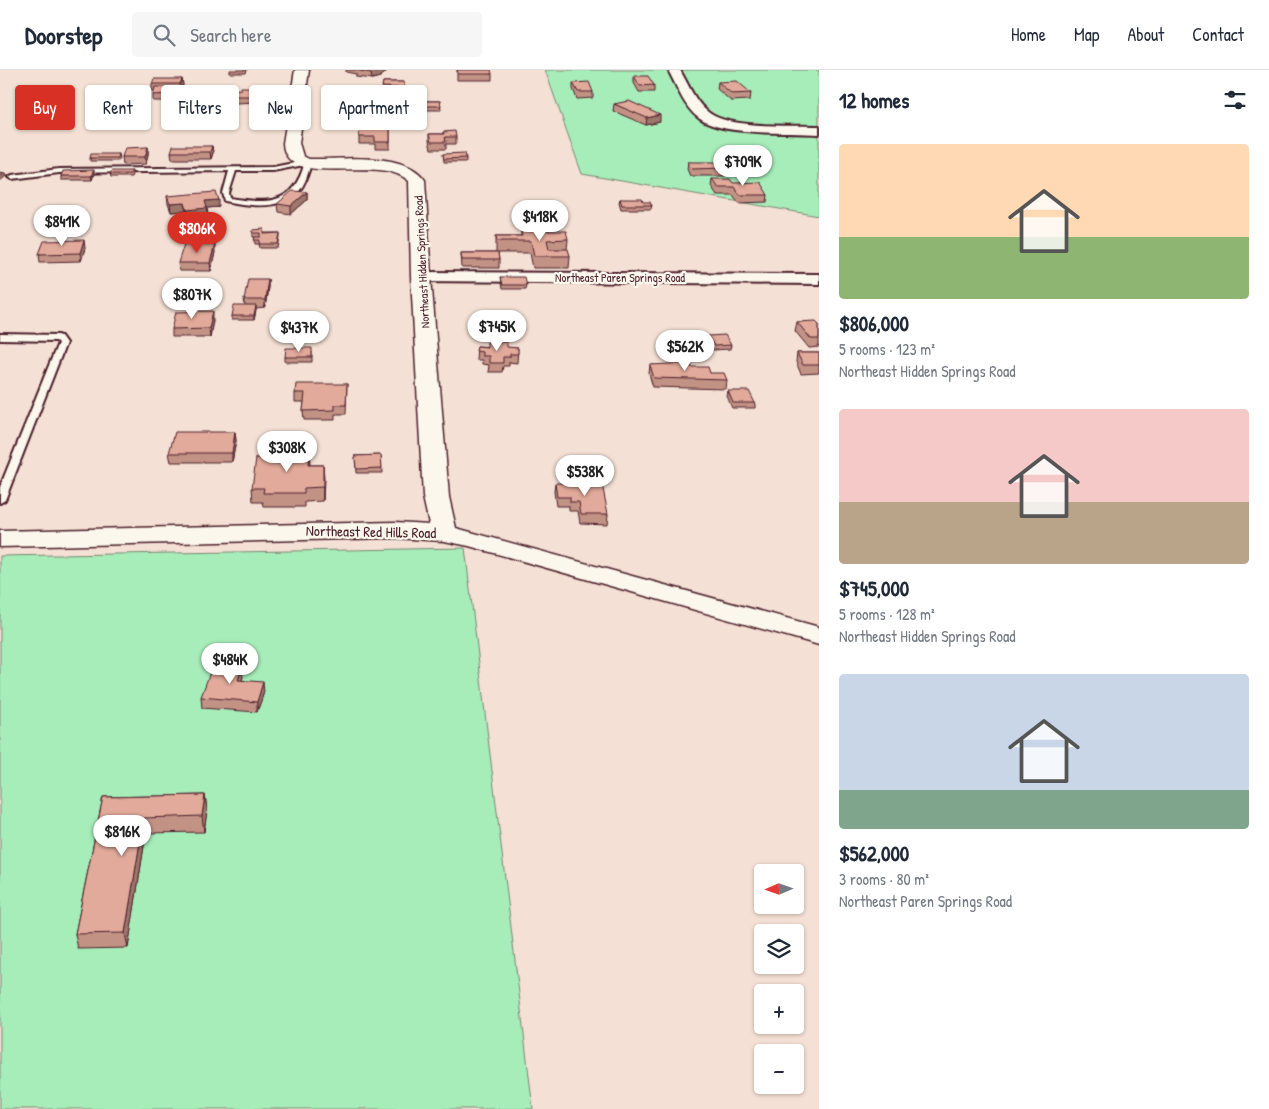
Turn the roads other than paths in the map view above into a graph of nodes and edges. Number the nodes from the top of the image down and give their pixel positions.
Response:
1 (302, 70) edge
2 (674, 70) edge
3 (819, 130) edge
4 (306, 164) junction
5 (233, 169) junction
6 (12, 177) dead end
7 (421, 278) junction
8 (819, 279) edge
9 (0, 337) edge
10 (0, 500) edge
11 (444, 533) junction
12 (0, 538) edge
13 (819, 636) edge

1 - 4 street
2 - 3 street
4 - 5 lane
4 - 5 lane
4 - 7 street, Northeast Hidden Springs Road
5 - 6 lane
7 - 8 street, Northeast Paren Springs Road
7 - 11 street, Northeast Hidden Springs Road
9 - 10 lane
11 - 12 street, Northeast Red Hills Road
11 - 13 street, Northeast Red Hills Road

